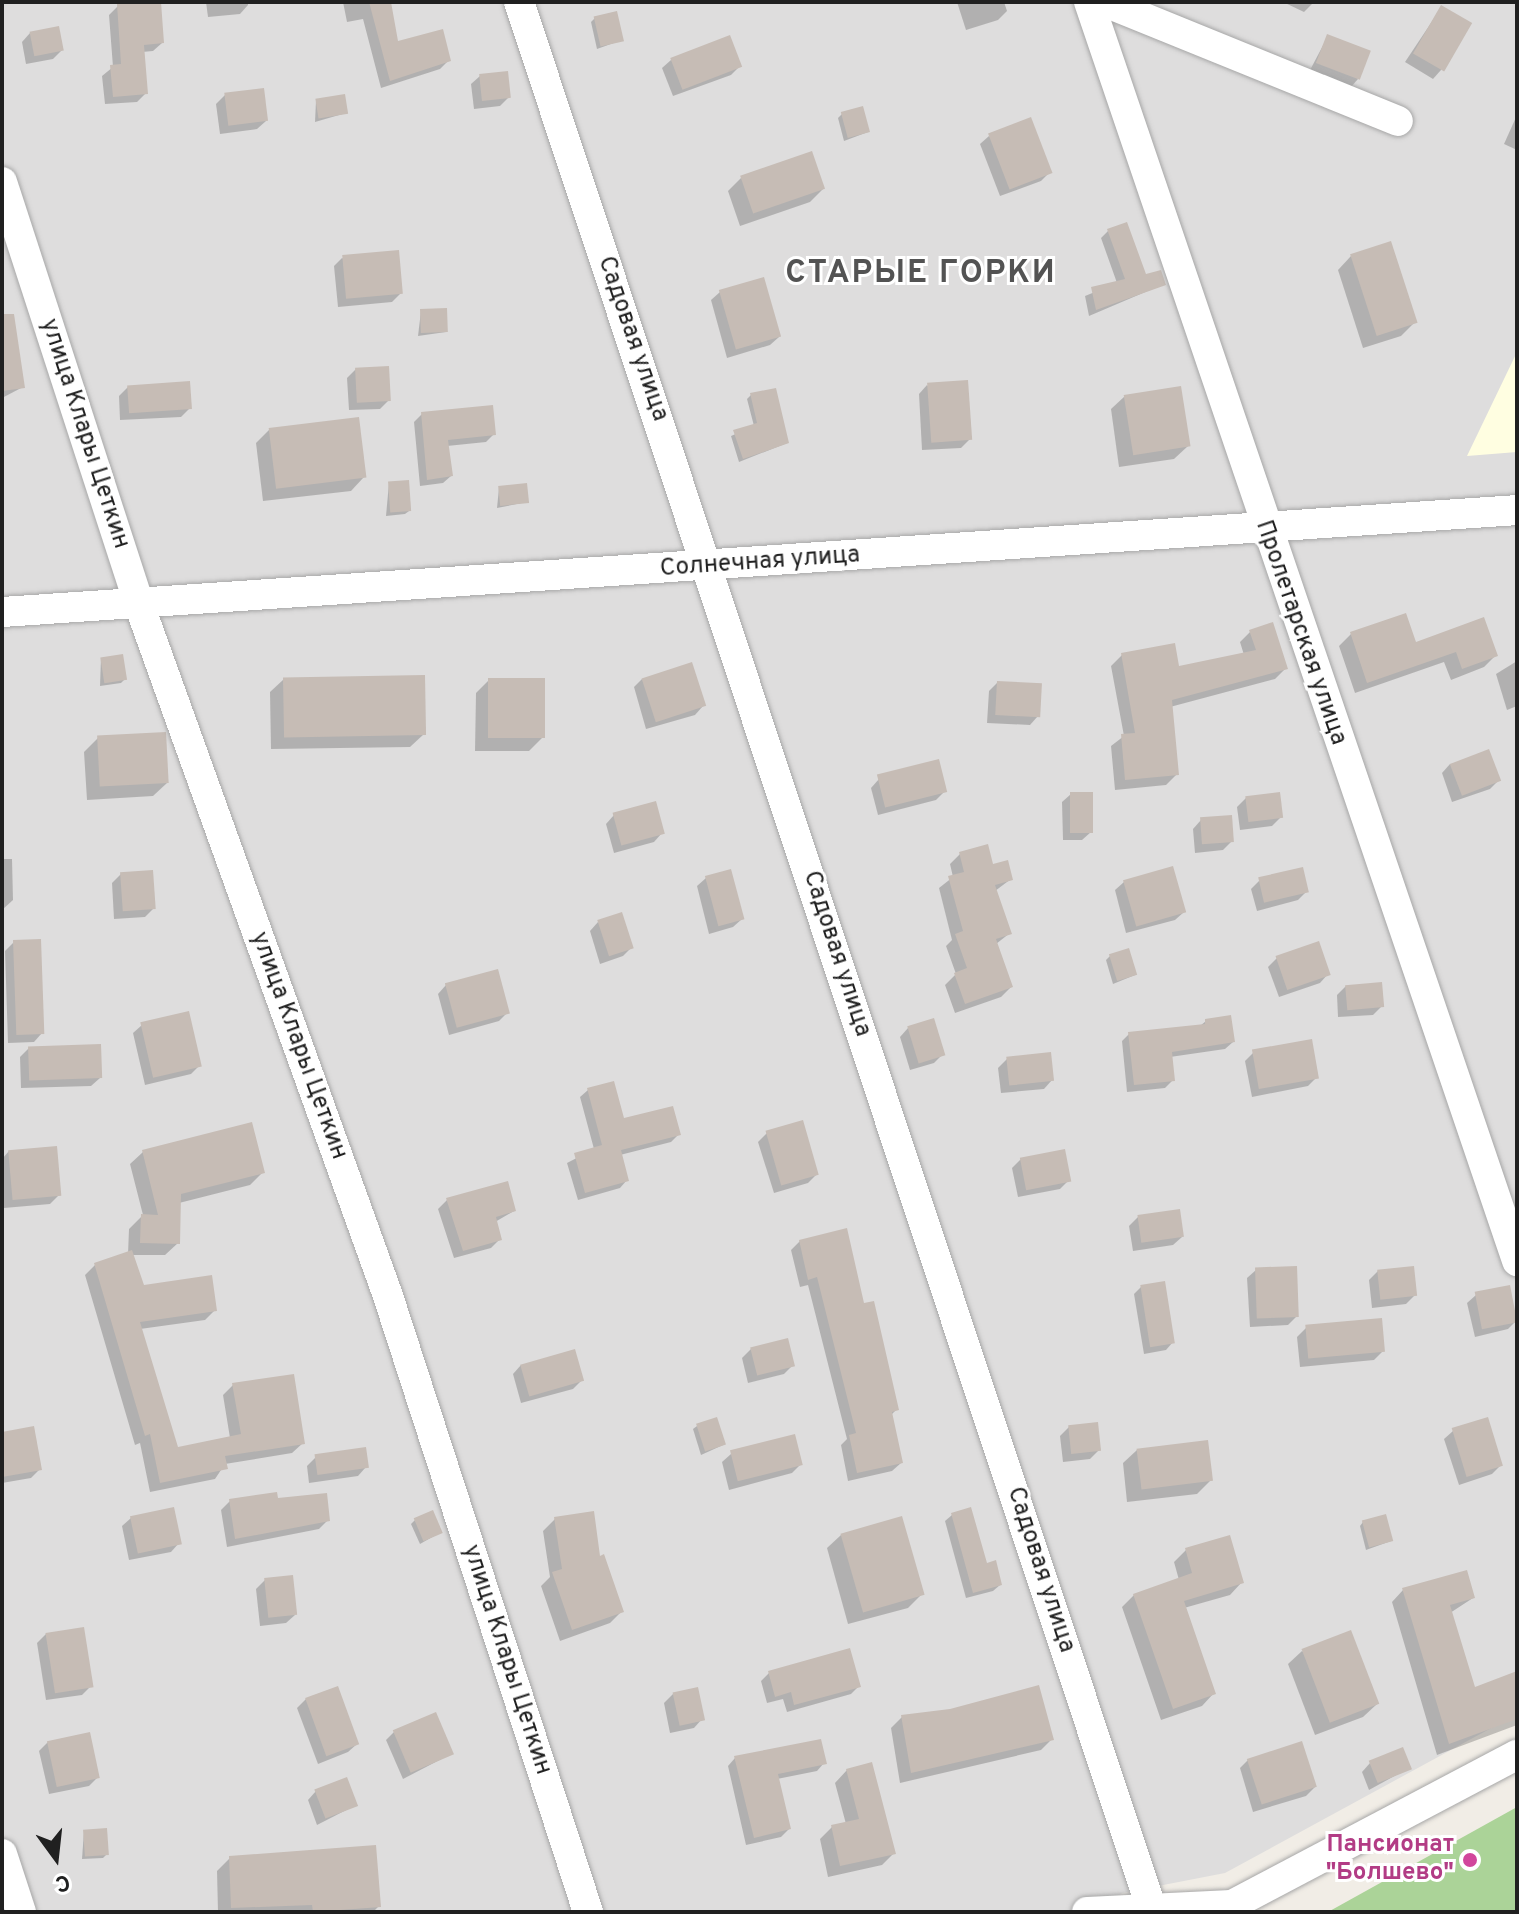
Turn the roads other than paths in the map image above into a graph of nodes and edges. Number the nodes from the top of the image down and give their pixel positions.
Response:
1 (519, 2) edge
2 (1089, 2) edge
3 (1105, 2) edge
4 (1398, 121) dead end
5 (2, 182) edge
6 (1517, 510) edge
7 (1264, 530) junction
8 (708, 566) junction
9 (140, 607) junction
10 (2, 612) edge
11 (1517, 1261) edge
12 (1517, 1755) edge
13 (2, 1854) edge
14 (1151, 1907) junction
15 (21, 1912) edge
16 (588, 1912) edge
17 (1087, 1912) edge

1 - 8 street, Садовая улица
2 - 7 street, Пролетарская улица
3 - 4 street
5 - 9 street, улица Клары Цеткин
6 - 7 street, Солнечная улица
7 - 8 street, Солнечная улица
7 - 11 street, Пролетарская улица
8 - 9 street, Солнечная улица
8 - 14 street, Садовая улица
9 - 10 street, Солнечная улица
9 - 16 street, улица Клары Цеткин
12 - 14 street
13 - 15 street
14 - 17 street

